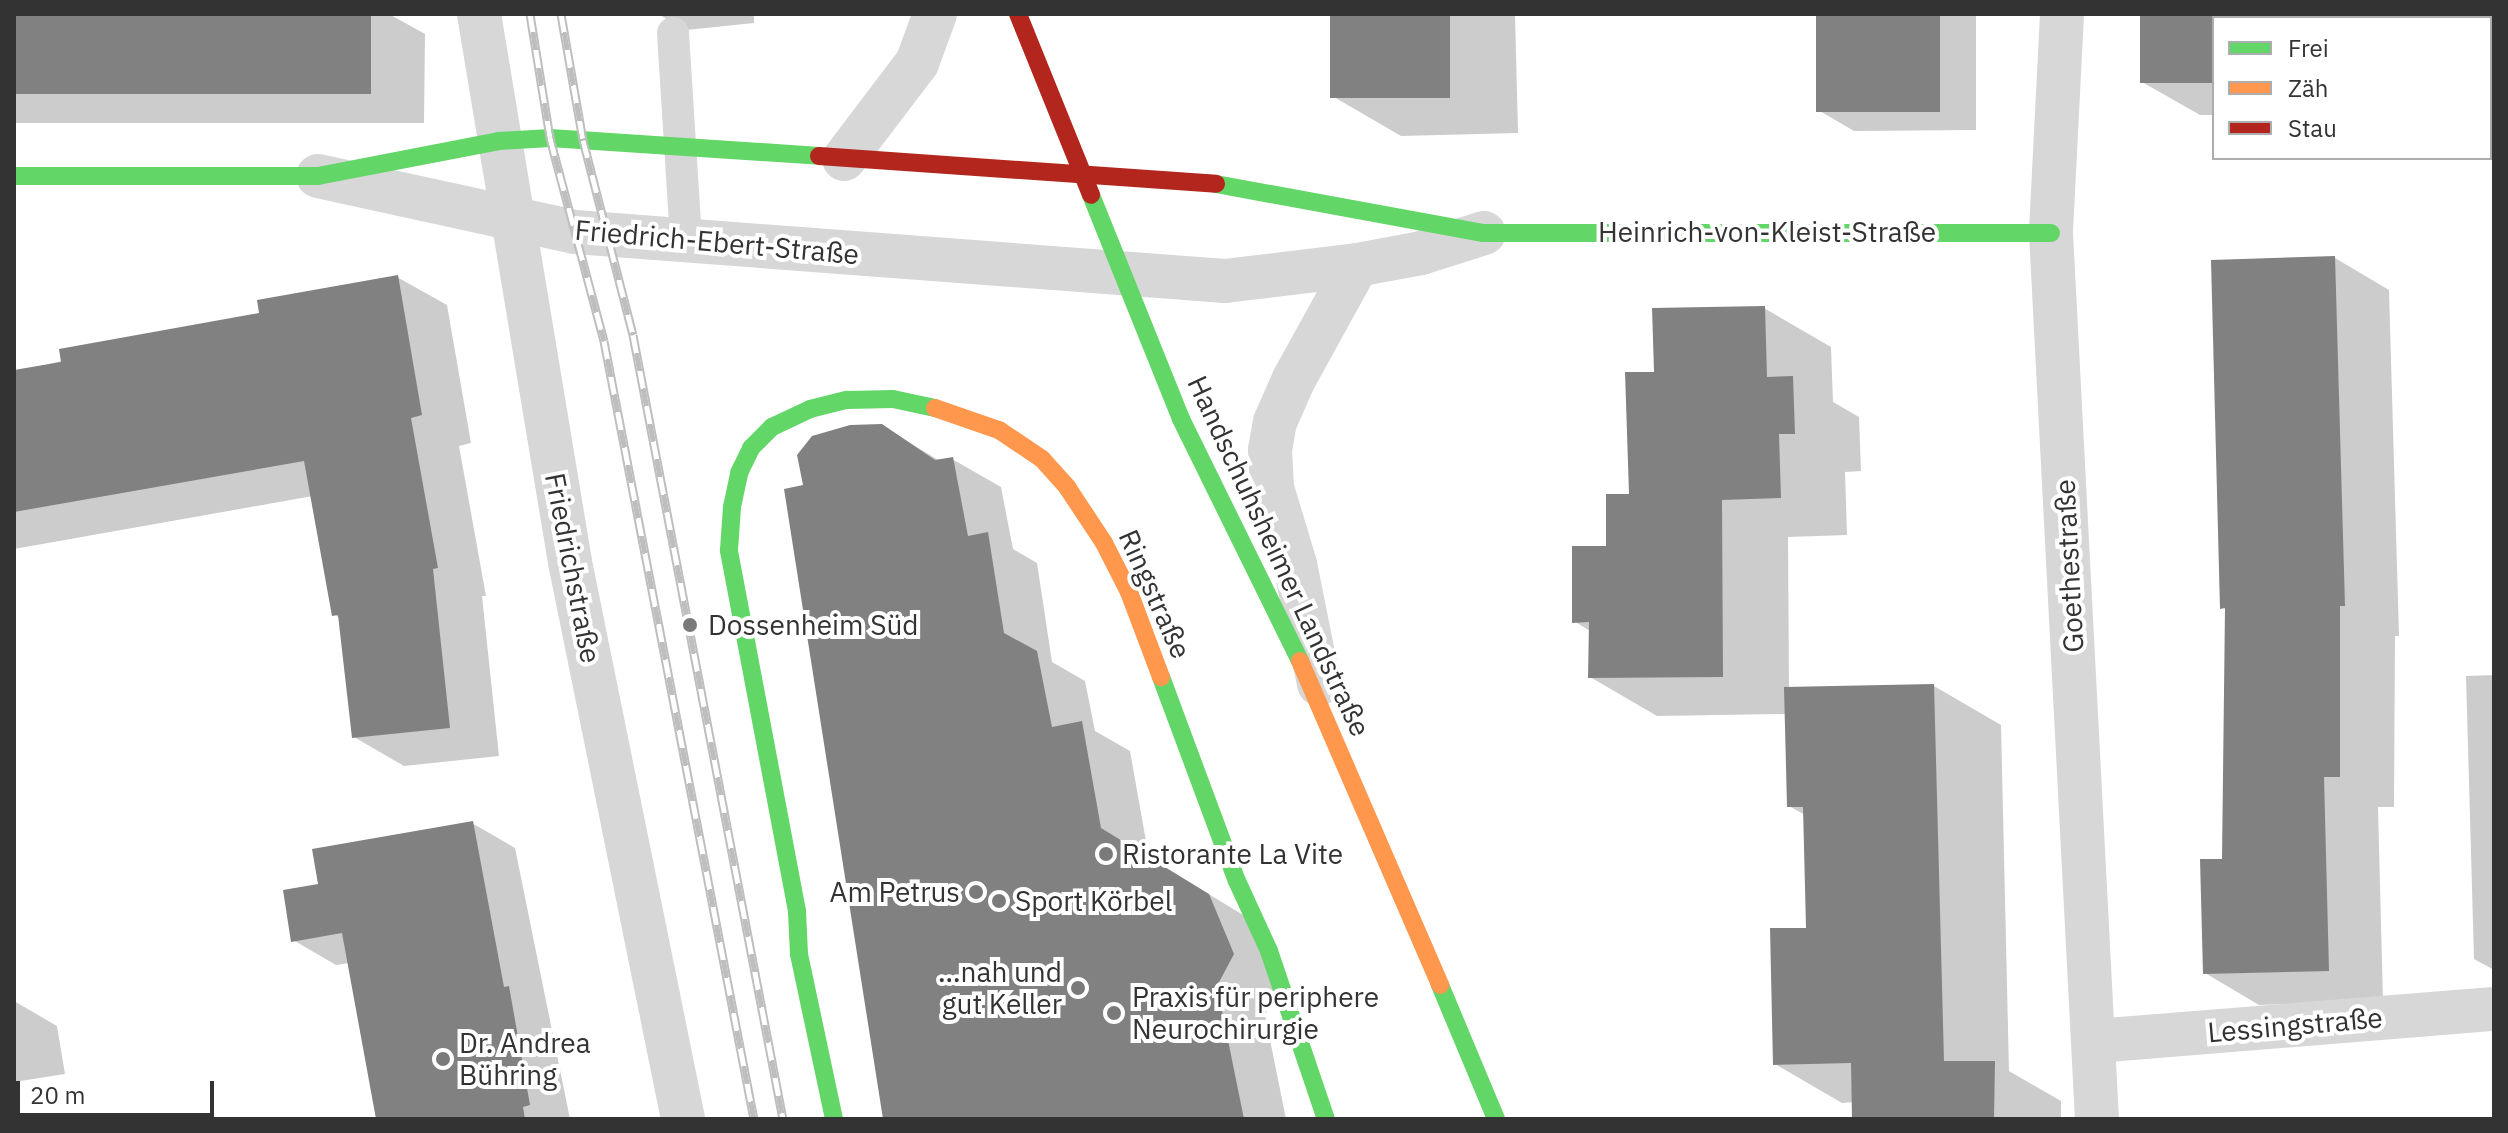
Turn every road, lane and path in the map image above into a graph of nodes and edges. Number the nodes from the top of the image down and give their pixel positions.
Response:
1 (479, 14) edge
2 (935, 14) edge
3 (1018, 14) edge
4 (2062, 14) edge
5 (673, 33) dead end
6 (499, 141) junction
7 (682, 148) junction
8 (844, 159) junction
9 (1080, 172) junction
10 (14, 176) edge
11 (318, 176) junction
12 (513, 219) junction
13 (1484, 233) junction
14 (2051, 233) junction
15 (686, 240) junction
16 (1357, 265) junction
17 (1121, 275) junction
18 (1324, 709) junction
19 (2494, 1009) edge
20 (2095, 1041) junction
21 (683, 1119) edge
22 (834, 1119) edge
23 (1326, 1119) edge
24 (1496, 1119) edge
25 (2097, 1119) edge

1 - 6 street, Friedrichstraße
2 - 8 street
3 - 9 street, Handschuhsheimer Landstraße
4 - 14 street, Goethestraße
5 - 7 lane
6 - 7 street, Friedrich-Ebert-Straße
6 - 11 street, Friedrich-Ebert-Straße
6 - 12 street, Friedrichstraße
7 - 8 street, Friedrich-Ebert-Straße
7 - 15 lane
8 - 9 street, Friedrich-Ebert-Straße
9 - 13 street, Heinrich-von-Kleist-Straße
9 - 17 street, Handschuhsheimer Landstraße
10 - 11 street, Friedrich-Ebert-Straße
11 - 12 street, Friedrich-Ebert-Straße
12 - 15 street, Friedrich-Ebert-Straße
12 - 21 street, Friedrichstraße
13 - 14 street, Heinrich-von-Kleist-Straße
13 - 16 street, Heinrich-von-Kleist-Straße
14 - 20 street, Goethestraße
15 - 17 street, Friedrich-Ebert-Straße
16 - 17 street, Heinrich-von-Kleist-Straße
16 - 18 street
17 - 18 street, Handschuhsheimer Landstraße
18 - 24 street, Handschuhsheimer Landstraße
19 - 20 street, Lessingstraße
20 - 25 street, Goethestraße
22 - 23 street, Ringstraße

